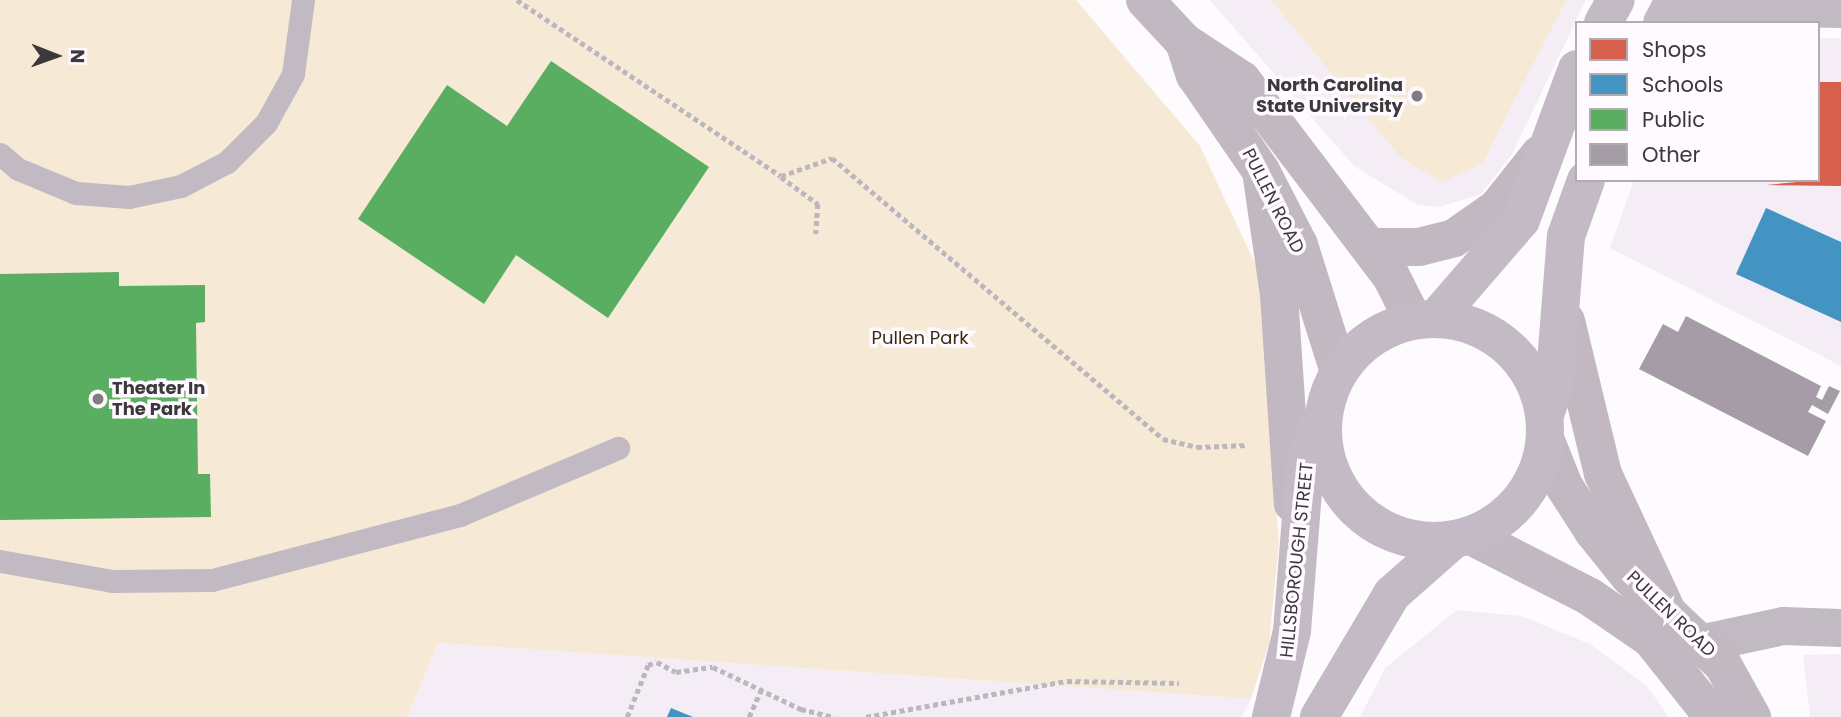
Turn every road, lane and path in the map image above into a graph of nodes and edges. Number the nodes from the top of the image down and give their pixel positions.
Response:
1 (303, 0) edge
2 (517, 0) edge
3 (1146, 0) edge
4 (1616, 0) edge
5 (1841, 9) edge
6 (1669, 10) edge
7 (1604, 21) edge
8 (1184, 42) junction
9 (1575, 74) edge
10 (1545, 148) junction
11 (0, 154) edge
12 (9, 171) edge
13 (1261, 172) junction
14 (781, 176) junction
15 (1585, 182) edge
16 (816, 234) dead end
17 (1369, 247) junction
18 (1559, 278) junction
19 (1425, 318) junction
20 (1333, 388) junction
21 (1545, 428) junction
22 (1262, 445) dead end
23 (618, 448) dead end
24 (1462, 540) junction
25 (0, 561) edge
26 (1297, 573) junction
27 (1667, 611) junction
28 (1841, 628) edge
29 (1704, 643) junction
30 (1179, 683) dead end
31 (762, 688) junction
32 (627, 717) edge
33 (750, 717) edge
34 (834, 717) edge
35 (866, 717) edge
36 (1271, 717) edge
37 (1319, 717) edge
38 (1713, 717) edge
39 (1752, 717) edge

1 - 12 lane
2 - 14 path
3 - 8 main road, PULLEN ROAD
4 - 7 main road
5 - 6 street
8 - 13 main road, PULLEN ROAD
8 - 17 main road, PULLEN ROAD
9 - 10 main road
10 - 17 main road
10 - 19 main road
11 - 12 lane
13 - 20 main road, PULLEN ROAD
13 - 26 main road
14 - 16 path
14 - 22 path
15 - 18 main road
17 - 19 main road, PULLEN ROAD
18 - 21 main road
18 - 27 main road
19 - 20 main road
19 - 21 main road
20 - 24 main road
20 - 26 main road, HILLSBOROUGH STREET
21 - 24 main road
21 - 27 main road, PULLEN ROAD
23 - 25 lane
24 - 37 main road
24 - 38 main road, PULLEN ROAD
26 - 36 main road, HILLSBOROUGH STREET
27 - 29 main road, PULLEN ROAD
28 - 29 street
29 - 39 main road, PULLEN ROAD
30 - 35 path
31 - 32 path
31 - 33 path
31 - 34 path

